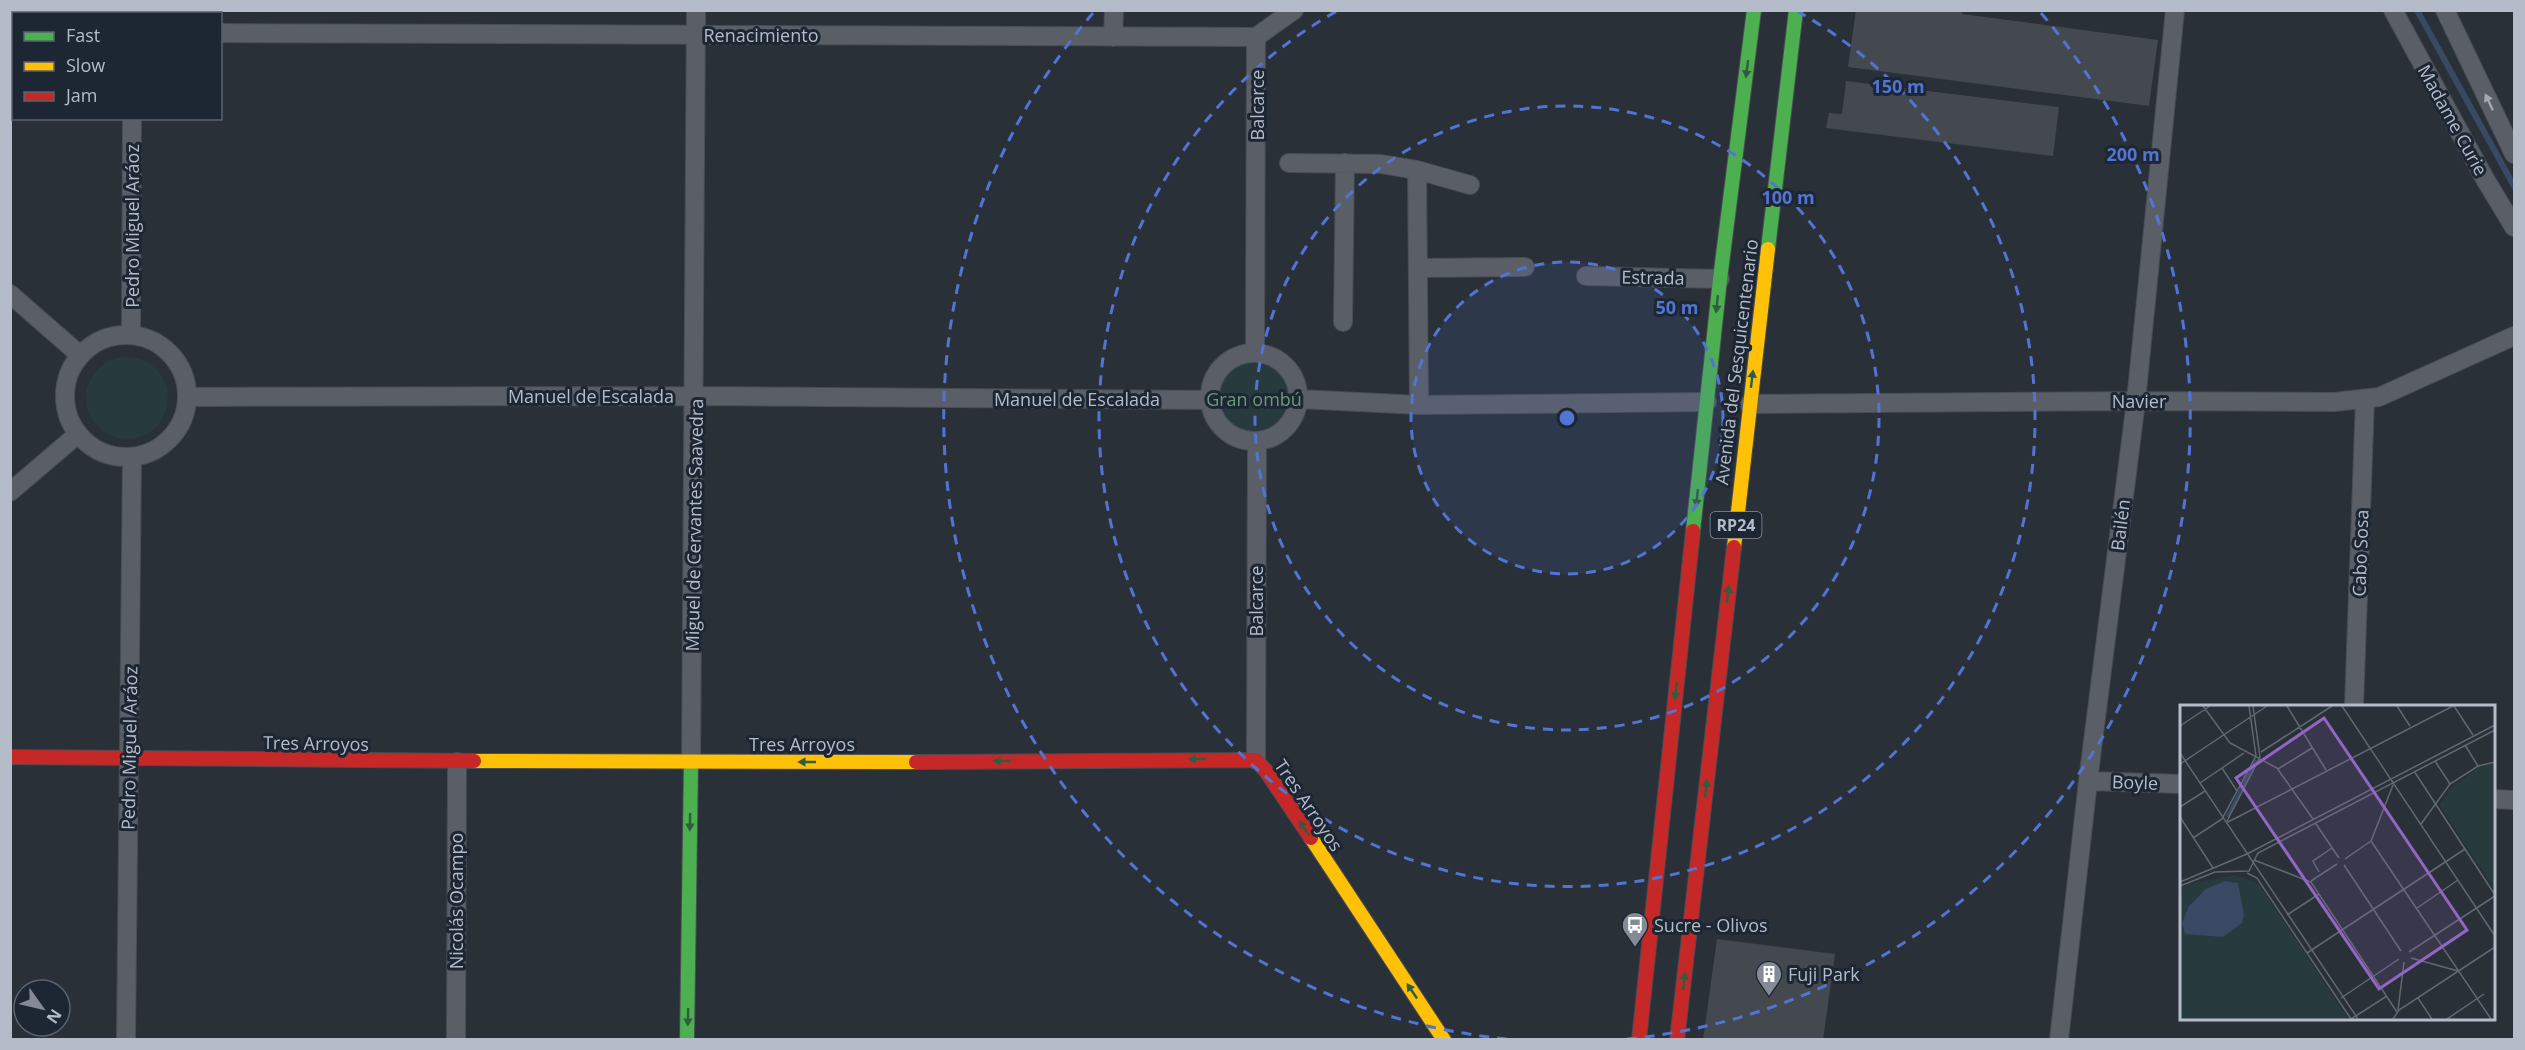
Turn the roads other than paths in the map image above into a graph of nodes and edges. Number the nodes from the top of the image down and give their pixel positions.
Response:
1 (696, 10) edge
2 (1114, 10) edge
3 (1294, 10) edge
4 (1754, 10) edge
5 (1796, 10) edge
6 (2175, 10) edge
7 (2393, 10) edge
8 (2445, 10) edge
9 (222, 33) edge
10 (696, 34) junction
11 (1113, 37) junction
12 (1257, 37) junction
13 (132, 120) edge
14 (2514, 154) edge
15 (1289, 163) dead end
16 (1345, 163) junction
17 (1417, 170) junction
18 (1470, 185) dead end
19 (2514, 227) edge
20 (1525, 267) dead end
21 (1419, 268) junction
22 (1586, 276) dead end
23 (1720, 279) junction
24 (10, 294) edge
25 (1342, 322) dead end
26 (131, 334) junction
27 (2514, 336) edge
28 (1255, 353) junction
29 (80, 355) junction
30 (695, 396) junction
31 (188, 397) junction
32 (1298, 399) junction
33 (2365, 399) junction
34 (1210, 400) junction
35 (2136, 401) junction
36 (1707, 402) junction
37 (1749, 404) junction
38 (1419, 405) junction
39 (78, 434) junction
40 (1257, 442) junction
41 (132, 457) junction
42 (10, 492) edge
43 (2354, 705) edge
44 (10, 758) edge
45 (129, 759) junction
46 (1256, 760) junction
47 (457, 762) junction
48 (691, 763) junction
49 (2088, 781) junction
50 (2180, 784) edge
51 (2495, 799) edge
52 (2514, 800) edge
53 (126, 1040) edge
54 (456, 1040) edge
55 (687, 1040) edge
56 (1444, 1040) edge
57 (1640, 1040) edge
58 (1677, 1040) edge
59 (2059, 1040) edge

1 - 10 street, Miguel de Cervantes Saavedra
2 - 11 street
3 - 12 street
4 -> 23 main road, Avenida del Sesquicentenario / RP24
37 -> 5 main road, Avenida del Sesquicentenario / RP24
6 - 35 street, Bailén
7 - 19 street, Madame Curie
14 -> 8 street, Madame Curie
9 - 10 street, Renacimiento
10 - 11 street, Renacimiento
10 - 30 street, Miguel de Cervantes Saavedra
11 - 12 street, Renacimiento
12 - 28 street, Balcarce
13 - 26 street, Pedro Miguel Aráoz
15 - 16 street
16 - 17 street
16 - 25 street
17 - 18 street
17 - 21 street
20 - 21 street
21 - 38 street
22 - 23 street, Estrada
23 -> 36 main road, Avenida del Sesquicentenario / RP24
24 - 29 street
26 - 29 street
26 - 31 street
27 - 33 street, Navier
28 - 32 street
28 - 34 street
29 - 39 street
30 - 31 street, Manuel de Escalada
30 - 34 street, Manuel de Escalada
30 - 48 street, Miguel de Cervantes Saavedra
31 - 41 street
32 - 38 street
32 - 40 street
33 - 35 street, Navier
33 - 43 street, Cabo Sosa
34 - 40 street
35 - 37 street, Navier
35 - 49 street, Bailén
36 - 38 street
36 -> 57 main road, Avenida del Sesquicentenario / RP24
58 -> 37 main road, Avenida del Sesquicentenario / RP24
39 - 41 street
39 - 42 street
40 - 46 street, Balcarce
41 - 45 street, Pedro Miguel Aráoz
44 - 45 main road, Tres Arroyos
45 - 47 main road, Tres Arroyos
45 - 53 street, Pedro Miguel Aráoz
46 -> 48 main road, Tres Arroyos
56 -> 46 main road, Tres Arroyos
47 - 48 main road, Tres Arroyos
47 - 54 street, Nicolás Ocampo
48 -> 55 main road, Miguel de Cervantes Saavedra
49 - 50 street, Boyle
49 - 59 street, Bailén
51 - 52 street

